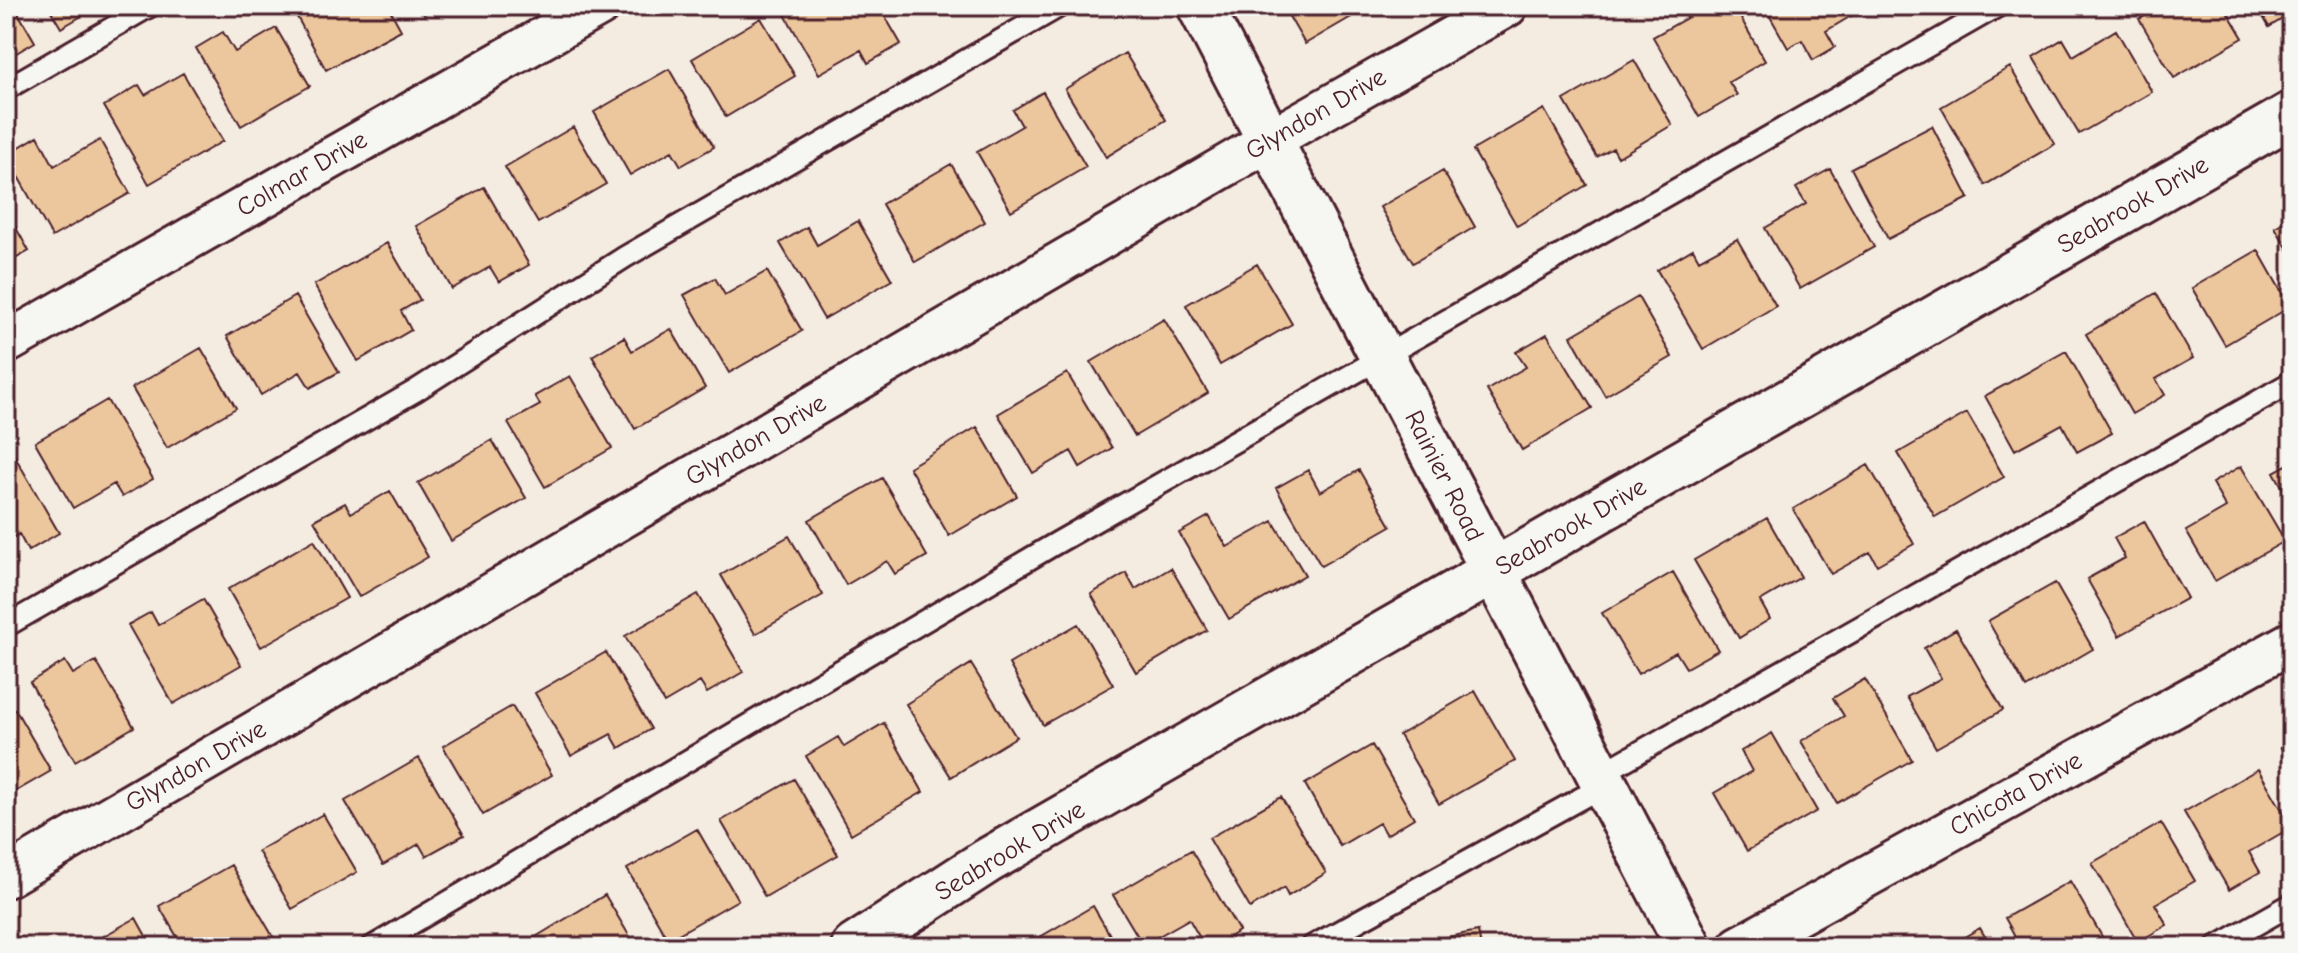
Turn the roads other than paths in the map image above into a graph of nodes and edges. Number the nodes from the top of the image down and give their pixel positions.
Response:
1 (150, 6) edge
2 (599, 6) edge
3 (1060, 6) edge
4 (1200, 6) edge
5 (1507, 6) edge
6 (1998, 6) edge
7 (6, 89) edge
8 (2292, 114) edge
9 (1270, 140) junction
10 (6, 343) edge
11 (1383, 359) junction
12 (2292, 382) edge
13 (1494, 572) junction
14 (6, 626) edge
15 (2292, 642) edge
16 (1602, 780) junction
17 (6, 877) edge
18 (2292, 904) edge
19 (372, 947) edge
20 (854, 947) edge
21 (1311, 947) edge
22 (1689, 947) edge
23 (1739, 947) edge
24 (2216, 947) edge

1 - 7 lane
2 - 10 street, Colmar Drive
3 - 14 lane
4 - 9 street, Rainier Road
5 - 9 street, Glyndon Drive
6 - 11 lane
8 - 13 street, Seabrook Drive
9 - 11 street, Rainier Road
9 - 17 street, Glyndon Drive
11 - 13 street, Rainier Road
11 - 19 lane
12 - 16 lane
13 - 16 street, Rainier Road
13 - 20 street, Seabrook Drive
15 - 23 street, Chicota Drive
16 - 21 lane
16 - 22 street, Rainier Road
18 - 24 lane

